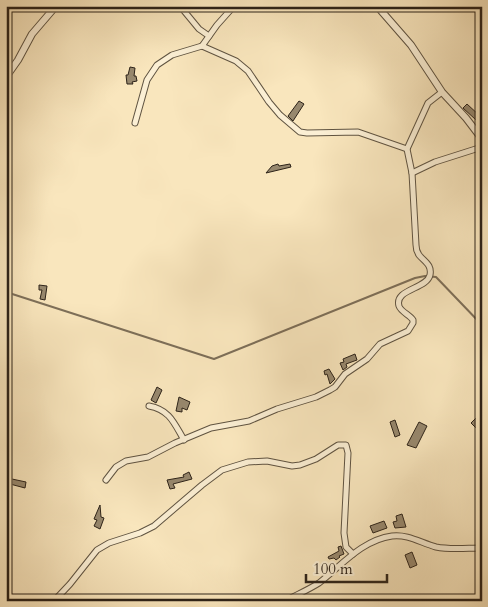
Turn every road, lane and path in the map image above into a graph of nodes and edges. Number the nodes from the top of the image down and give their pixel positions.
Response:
1 (56, 6) edge
2 (180, 6) edge
3 (234, 6) edge
4 (377, 6) edge
5 (209, 36) junction
6 (202, 46) junction
7 (6, 78) edge
8 (442, 92) junction
9 (135, 123) dead end
10 (482, 139) edge
11 (482, 147) edge
12 (407, 149) junction
13 (412, 173) junction
14 (149, 406) dead end
15 (184, 440) junction
16 (106, 480) dead end
17 (482, 548) edge
18 (353, 554) junction
19 (300, 592) junction
20 (6, 599) edge
21 (11, 601) edge
22 (54, 601) edge
23 (285, 601) edge
24 (301, 601) edge

1 - 7 street
2 - 5 street
3 - 5 street
4 - 8 street
5 - 6 street
6 - 9 street
6 - 12 street
8 - 10 street
8 - 12 street
11 - 13 street
12 - 13 street
13 - 15 street
14 - 15 street
15 - 16 street
17 - 18 street
18 - 19 street
18 - 22 street
19 - 23 street
19 - 24 street
20 - 21 street

